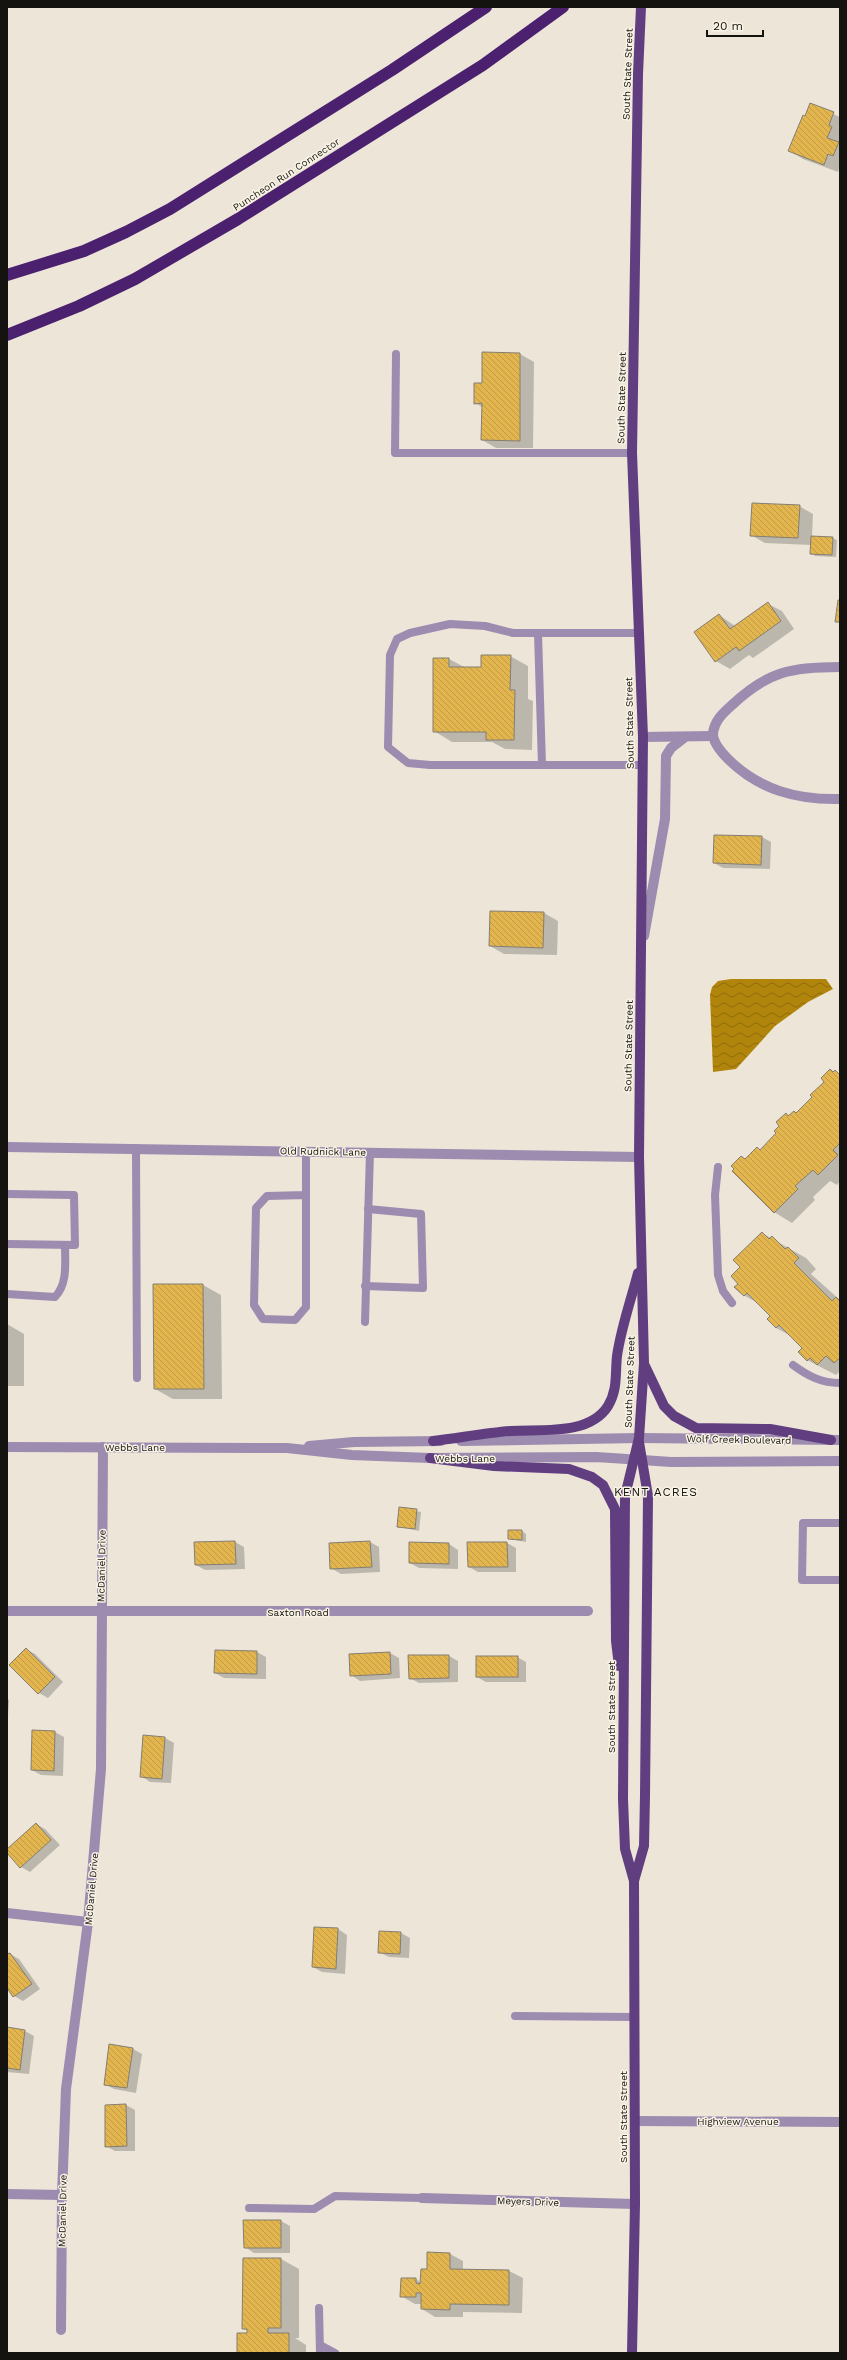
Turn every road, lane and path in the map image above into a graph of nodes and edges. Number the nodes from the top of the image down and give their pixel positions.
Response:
1 (486, 7) edge
2 (563, 7) edge
3 (641, 7) edge
4 (7, 275) edge
5 (7, 335) edge
6 (396, 354) dead end
7 (632, 452) junction
8 (538, 633) junction
9 (639, 633) junction
10 (840, 667) edge
11 (713, 736) junction
12 (643, 737) junction
13 (685, 737) junction
14 (542, 765) junction
15 (643, 765) junction
16 (840, 799) edge
17 (641, 952) junction
18 (7, 1147) edge
19 (136, 1148) junction
20 (306, 1151) junction
21 (370, 1152) junction
22 (638, 1157) junction
23 (718, 1167) dead end
24 (7, 1194) edge
25 (306, 1195) junction
26 (368, 1209) junction
27 (7, 1244) edge
28 (65, 1245) junction
29 (641, 1259) junction
30 (365, 1286) junction
31 (7, 1294) edge
32 (732, 1303) dead end
33 (364, 1322) dead end
34 (644, 1363) junction
35 (793, 1364) dead end
36 (136, 1378) dead end
37 (840, 1383) edge
38 (639, 1438) junction
39 (835, 1440) edge
40 (433, 1441) junction
41 (7, 1447) edge
42 (103, 1447) junction
43 (288, 1448) junction
44 (430, 1458) junction
45 (638, 1460) junction
46 (840, 1461) edge
47 (840, 1523) edge
48 (840, 1580) edge
49 (7, 1611) edge
50 (588, 1611) dead end
51 (101, 1612) junction
52 (624, 1706) junction
53 (634, 1881) junction
54 (7, 1914) edge
55 (88, 1922) junction
56 (515, 2016) dead end
57 (634, 2017) junction
58 (635, 2121) junction
59 (840, 2122) edge
60 (7, 2194) edge
61 (62, 2195) junction
62 (422, 2198) joint
63 (635, 2204) junction
64 (249, 2208) dead end
65 (319, 2308) dead end
66 (61, 2330) dead end
67 (320, 2349) edge
68 (335, 2353) edge
69 (632, 2353) edge

1 - 4 highway
2 - 5 highway, Puncheon Run Connector
3 - 7 main road, South State Street
6 - 7 lane
7 - 9 main road, South State Street
8 - 9 lane
8 - 14 lane
8 - 14 lane
9 - 12 main road, South State Street
10 - 11 street
11 - 13 street
11 - 16 street
12 - 13 street
12 - 15 main road, South State Street
13 - 17 street
14 - 15 lane
15 - 17 main road, South State Street
17 - 22 main road, South State Street
18 - 19 street, Old Rudnick Lane
19 - 20 street, Old Rudnick Lane
19 - 36 lane
20 - 21 street, Old Rudnick Lane
20 - 25 lane
21 - 22 street, Old Rudnick Lane
21 - 26 lane
22 - 29 main road, South State Street
23 - 32 lane
24 - 28 lane
25 - 25 lane
26 - 30 lane
26 - 30 lane
27 - 28 lane
28 - 31 lane
29 - 34 main road, South State Street
29 - 40 main road
30 - 33 lane
34 - 38 main road, South State Street
34 - 39 main road
35 - 37 lane
38 - 39 street, Wolf Creek Boulevard
38 - 40 street, Webbs Lane
38 - 45 main road, South State Street
40 - 43 street, Webbs Lane
41 - 42 street, Webbs Lane
42 - 43 street, Webbs Lane
42 - 51 street, McDaniel Drive
43 - 44 street, Webbs Lane
44 - 45 street, Webbs Lane
44 - 52 main road
45 - 46 street
45 - 52 main road, South State Street
45 - 53 main road, South State Street
47 - 48 lane
49 - 51 street, Saxton Road
50 - 51 street, Saxton Road
51 - 55 street, McDaniel Drive
52 - 53 main road, South State Street
53 - 57 main road, South State Street
54 - 55 street
55 - 61 street, McDaniel Drive
56 - 57 lane
57 - 58 main road, South State Street
58 - 59 street, Highview Avenue
58 - 63 main road, South State Street
60 - 61 street
61 - 66 street, McDaniel Drive
62 - 63 street, Meyers Drive
62 - 64 lane
63 - 69 main road, South State Street
65 - 67 lane
67 - 68 lane

